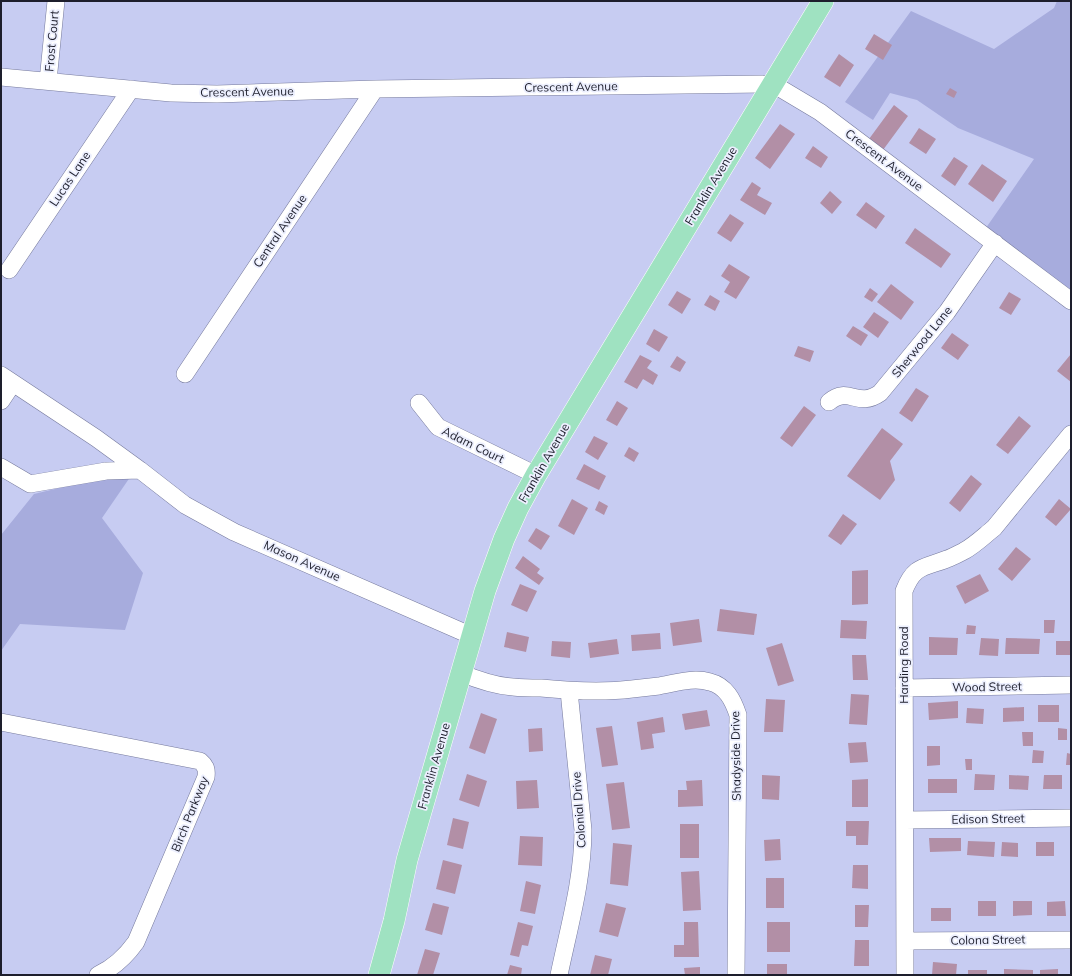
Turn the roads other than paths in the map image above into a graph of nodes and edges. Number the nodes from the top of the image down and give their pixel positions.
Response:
1 (56, 1) edge
2 (823, 1) edge
3 (1, 77) edge
4 (48, 82) junction
5 (773, 84) junction
6 (131, 89) junction
7 (374, 89) junction
8 (995, 244) junction
9 (9, 270) dead end
10 (1071, 301) edge
11 (185, 374) dead end
12 (7, 379) edge
13 (1, 401) edge
14 (829, 402) dead end
15 (419, 403) dead end
16 (1071, 434) edge
17 (1, 467) edge
18 (140, 470) junction
19 (536, 475) junction
20 (472, 636) junction
21 (461, 673) junction
22 (1071, 685) edge
23 (904, 688) junction
24 (568, 691) junction
25 (1, 722) edge
26 (1071, 818) edge
27 (905, 820) junction
28 (1071, 940) edge
29 (905, 941) junction
30 (98, 975) edge
31 (379, 975) edge
32 (559, 975) edge
33 (736, 975) edge
34 (905, 975) edge

1 - 4 street, Frost Court
2 - 5 main road, Franklin Avenue
3 - 4 street, Crescent Avenue
4 - 6 street, Crescent Avenue
5 - 7 street, Crescent Avenue
5 - 8 street, Crescent Avenue
5 - 19 main road, Franklin Avenue
6 - 7 street, Crescent Avenue
6 - 9 street, Lucas Lane
7 - 11 street, Central Avenue
8 - 10 street, Crescent Avenue
8 - 14 street, Sherwood Lane
12 - 13 street
12 - 18 street, Mason Avenue
15 - 19 street, Adam Court
16 - 23 street, Harding Road
17 - 18 street
18 - 20 street, Mason Avenue
19 - 20 main road, Franklin Avenue
20 - 21 main road, Franklin Avenue
21 - 24 street, Shadyside Drive
21 - 31 main road, Franklin Avenue
22 - 23 street, Wood Street
23 - 27 street, Harding Road
24 - 32 street, Colonial Drive
24 - 33 street, Shadyside Drive
25 - 30 street, Birch Parkway
26 - 27 street, Edison Street
27 - 29 street, Harding Road
28 - 29 street, Colona Street
29 - 34 street, Harding Road

